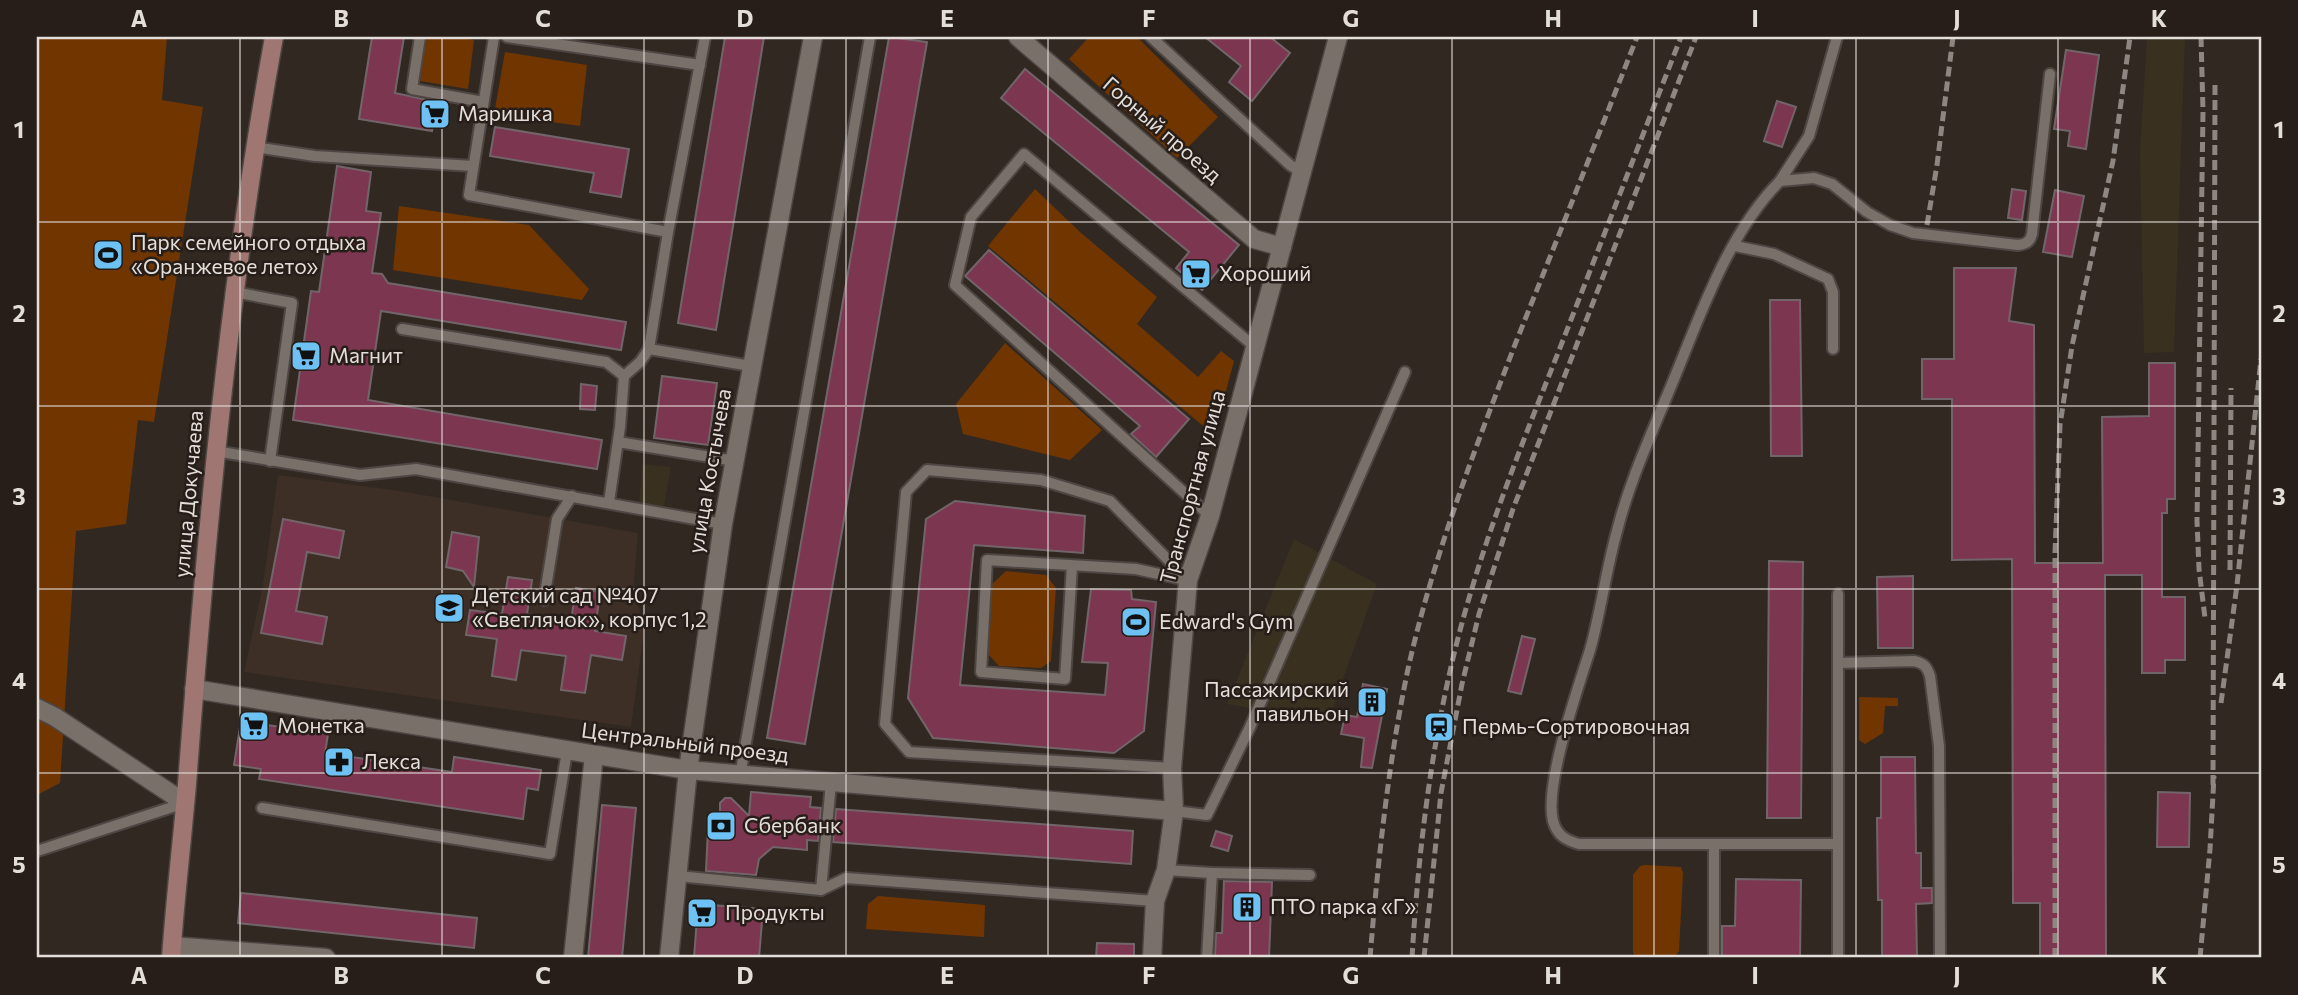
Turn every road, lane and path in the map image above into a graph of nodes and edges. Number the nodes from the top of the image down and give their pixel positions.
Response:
1 (274, 37) edge
2 (420, 37) edge
3 (494, 37) edge
4 (507, 37) edge
5 (705, 37) edge
6 (813, 37) edge
7 (870, 37) edge
8 (1018, 37) edge
9 (1151, 37) edge
10 (1838, 37) edge
11 (1335, 38) edge
12 (700, 65) junction
13 (2050, 74) dead end
14 (483, 102) junction
15 (254, 147) junction
16 (473, 166) junction
17 (1301, 172) junction
18 (1780, 181) junction
19 (668, 232) junction
20 (1735, 246) junction
21 (1282, 247) junction
22 (234, 292) junction
23 (402, 329) dead end
24 (1255, 347) junction
25 (649, 349) junction
26 (1833, 349) dead end
27 (751, 366) junction
28 (1405, 372) dead end
29 (624, 376) junction
30 (618, 442) junction
31 (215, 451) junction
32 (270, 461) junction
33 (734, 461) junction
34 (572, 496) junction
35 (610, 502) junction
36 (1210, 516) junction
37 (723, 524) junction
38 (1072, 566) junction
39 (1188, 580) junction
40 (1838, 594) dead end
41 (544, 600) dead end
42 (1838, 663) junction
43 (194, 689) junction
44 (37, 708) edge
45 (567, 751) junction
46 (594, 755) junction
47 (1172, 768) junction
48 (688, 770) junction
49 (740, 776) junction
50 (831, 783) junction
51 (185, 803) junction
52 (262, 808) dead end
53 (1174, 811) junction
54 (1714, 844) junction
55 (1838, 844) junction
56 (37, 851) edge
57 (1166, 870) junction
58 (1212, 873) junction
59 (1310, 875) dead end
60 (678, 876) junction
61 (821, 890) junction
62 (1155, 901) junction
63 (171, 952) edge
64 (326, 958) edge
65 (573, 958) edge
66 (669, 958) edge
67 (1152, 958) edge
68 (1207, 958) edge
69 (1714, 958) edge
70 (1838, 958) edge
71 (1940, 958) edge

1 - 15 main road, улица Докучаева
2 - 14 lane
3 - 14 lane
4 - 12 lane
5 - 12 lane
6 - 27 street, улица Костычева
7 - 49 lane
8 - 21 street, Горный проезд
9 - 17 lane
10 - 18 lane
11 - 17 street, Транспортная улица
12 - 19 lane
13 - 18 lane
14 - 16 lane
15 - 16 lane
15 - 22 main road, улица Докучаева
16 - 19 lane
17 - 21 street, Транспортная улица
18 - 20 lane
19 - 25 lane
20 - 26 lane
20 - 54 lane
21 - 24 street, Транспортная улица
22 - 31 main road, улица Докучаева
22 - 32 lane
23 - 29 lane
24 - 36 street, Транспортная улица
24 - 36 lane
25 - 27 lane
25 - 29 lane
27 - 33 street, улица Костычева
28 - 53 lane
29 - 30 lane
30 - 33 lane
30 - 35 lane
31 - 32 lane
31 - 43 main road, улица Докучаева
32 - 34 lane
33 - 37 street, улица Костычева
34 - 35 lane
34 - 41 lane
35 - 37 lane
36 - 39 street, Транспортная улица
37 - 48 street, улица Костычева
38 - 38 lane
38 - 39 lane
39 - 47 street, Транспортная улица
39 - 47 lane
40 - 42 lane
42 - 55 lane
42 - 71 lane
43 - 45 street, Центральный проезд
43 - 51 main road, улица Докучаева
44 - 51 street
45 - 46 street, Центральный проезд
45 - 52 lane
46 - 48 street, Центральный проезд
46 - 65 street
47 - 53 street, Транспортная улица
48 - 49 street, Центральный проезд
48 - 60 street, улица Костычева
49 - 50 street, Центральный проезд
50 - 53 street, Центральный проезд
50 - 61 lane
51 - 56 lane
51 - 63 main road, улица Докучаева
53 - 57 street, Транспортная улица
54 - 55 lane
54 - 69 lane
55 - 70 lane
57 - 58 lane
57 - 62 street, Транспортная улица
58 - 59 lane
58 - 68 lane
60 - 61 lane
60 - 66 street, улица Костычева
61 - 62 lane
62 - 67 street, Транспортная улица
63 - 64 street

